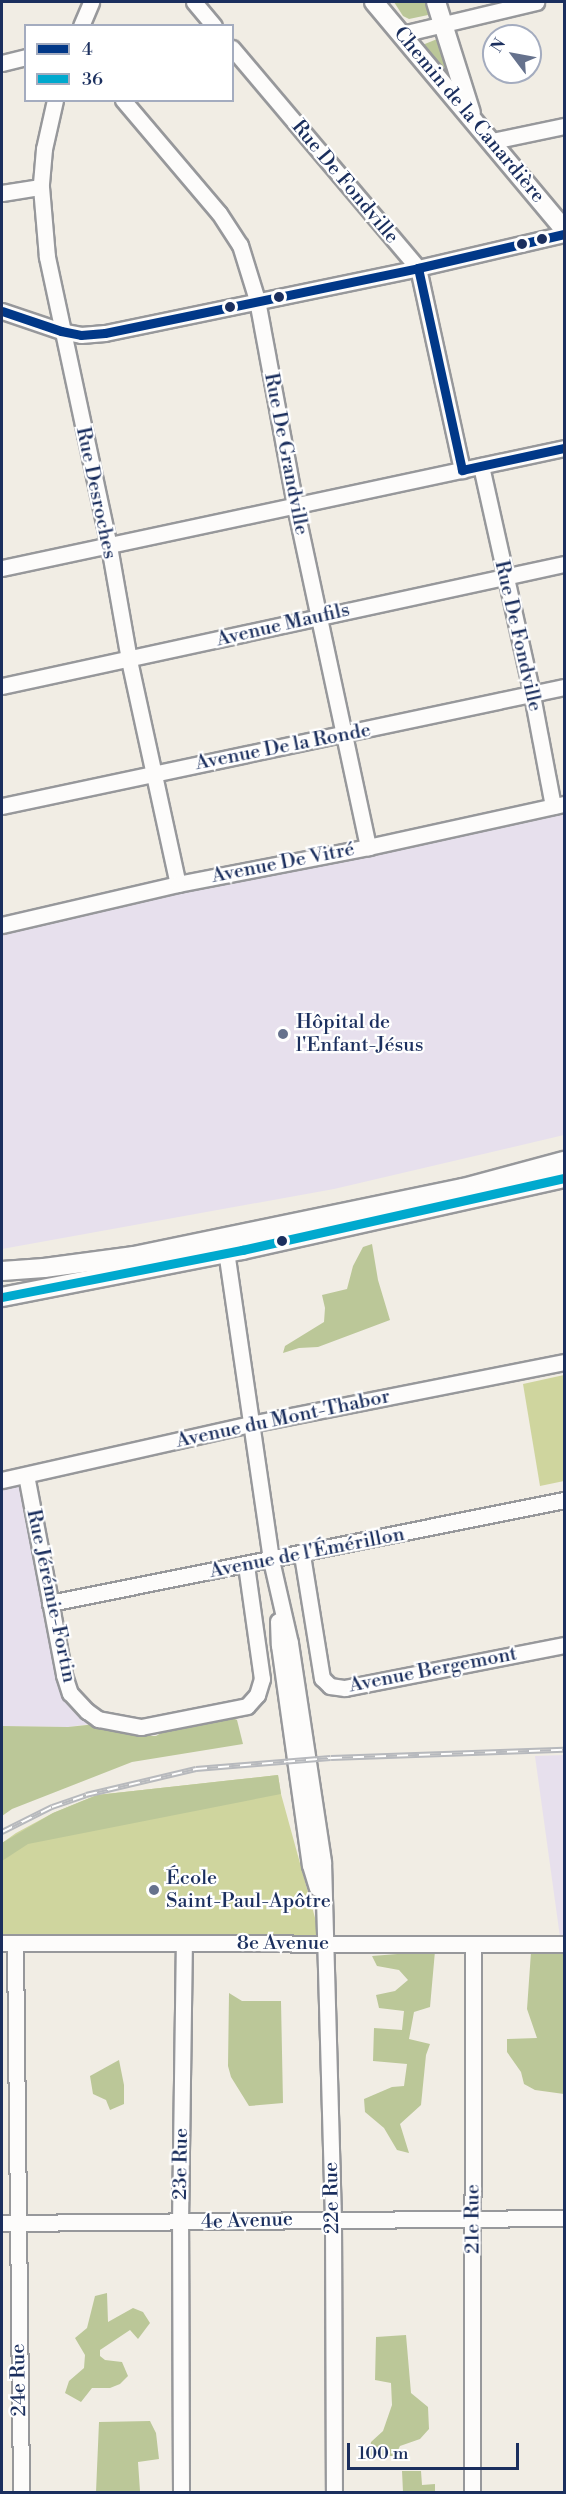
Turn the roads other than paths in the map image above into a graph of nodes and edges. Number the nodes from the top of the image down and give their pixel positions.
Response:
1 (91, 2) edge
2 (194, 2) edge
3 (374, 2) edge
4 (436, 2) edge
5 (536, 2) edge
6 (444, 22) junction
7 (82, 24) edge
8 (212, 24) edge
9 (402, 34) junction
10 (234, 50) edge
11 (24, 58) edge
12 (2, 63) edge
13 (55, 102) edge
14 (125, 102) edge
15 (474, 120) junction
16 (564, 126) edge
17 (492, 141) junction
18 (41, 187) junction
19 (2, 193) edge
20 (564, 229) edge
21 (564, 234) edge
22 (418, 268) junction
23 (257, 300) junction
24 (2, 311) edge
25 (61, 331) junction
26 (564, 448) edge
27 (481, 466) junction
28 (462, 470) junction
29 (295, 506) junction
30 (108, 546) junction
31 (564, 564) edge
32 (2, 568) edge
33 (505, 577) junction
34 (320, 616) junction
35 (129, 660) junction
36 (2, 686) edge
37 (564, 687) edge
38 (532, 695) junction
39 (344, 735) junction
40 (155, 773) junction
41 (559, 805) edge
42 (2, 806) edge
43 (368, 847) junction
44 (178, 884) junction
45 (2, 925) edge
46 (564, 1161) edge
47 (564, 1178) edge
48 (225, 1245) junction
49 (2, 1270) edge
50 (2, 1296) edge
51 (564, 1362) edge
52 (251, 1424) junction
53 (26, 1475) junction
54 (2, 1480) edge
55 (564, 1500) edge
56 (302, 1555) junction
57 (272, 1560) junction
58 (246, 1565) junction
59 (50, 1603) junction
60 (564, 1645) edge
61 (325, 1942) junction
62 (184, 1943) junction
63 (8, 1944) edge
64 (564, 1944) edge
65 (474, 1945) junction
66 (473, 2218) junction
67 (564, 2218) edge
68 (333, 2219) junction
69 (9, 2222) edge
70 (180, 2223) junction
71 (21, 2493) edge
72 (181, 2493) edge
73 (334, 2493) edge
74 (472, 2493) edge

1 - 7 street
2 - 8 street
3 - 9 main road, Chemin de la Canardière
4 - 6 main road
5 - 6 street
6 - 9 street
6 - 15 main road
9 - 15 main road, Chemin de la Canardière
10 - 22 street, Rue De Fondville
11 - 12 street
13 - 18 street, Rue Desroches
14 - 23 street, Rue De Grandville
15 - 17 main road, Chemin de la Canardière
16 - 17 street
17 - 20 main road, Chemin de la Canardière
18 - 19 street
18 - 25 street, Rue Desroches
21 - 22 street
22 - 23 street
22 - 28 street, Rue De Fondville
23 - 25 street
23 - 29 street, Rue De Grandville
24 - 25 street
25 - 30 street, Rue Desroches
26 - 27 street
27 - 28 street
27 - 33 street, Rue De Fondville
28 - 29 street
29 - 30 street
29 - 34 street, Rue De Grandville
30 - 32 street
30 - 35 street, Rue Desroches
31 - 33 street, Avenue Maufils
33 - 34 street, Avenue Maufils
33 - 38 street, Rue De Fondville
34 - 35 street, Avenue Maufils
34 - 39 street, Rue De Grandville
35 - 36 street, Avenue Maufils
35 - 40 street, Rue Desroches
37 - 38 street, Avenue De la Ronde
38 - 39 street, Avenue De la Ronde
38 - 41 street, Rue De Fondville
39 - 40 street, Avenue De la Ronde
39 - 43 street, Rue De Grandville
40 - 42 street, Avenue De la Ronde
40 - 44 street, Rue Desroches
41 - 43 street, Avenue De Vitré
43 - 44 street, Avenue De Vitré
44 - 45 street, Avenue De Vitré
46 - 48 main road
47 - 48 main road
48 - 49 main road
48 - 50 main road
48 - 52 street, 22e Rue
51 - 52 street, Avenue du Mont-Thabor
52 - 53 street, Avenue du Mont-Thabor
52 - 57 street, 22e Rue
53 - 54 street, Avenue du Mont-Thabor
53 - 59 street, Rue Jérémie-Fortin
55 - 56 street, Avenue de l'Émérillon
56 - 57 street, Avenue de l'Émérillon
56 - 60 street, Avenue Bergemont
57 - 58 street, Avenue de l'Émérillon
57 - 61 street, 22e Rue
58 - 59 street, Avenue de l'Émérillon
58 - 59 street, Rue Jérémie-Fortin
61 - 62 street, 8e Avenue
61 - 65 street, 8e Avenue
61 - 68 street, 22e Rue
62 - 63 street, 8e Avenue
62 - 70 street, 23e Rue
63 - 69 street, 24e Rue
64 - 65 street, 8e Avenue
65 - 66 street, 21e Rue
66 - 67 street, 4e Avenue
66 - 68 street, 4e Avenue
66 - 74 street, 21e Rue
68 - 70 street, 4e Avenue
68 - 73 street, 22e Rue
69 - 70 street, 4e Avenue
69 - 71 street, 24e Rue
70 - 72 street, 23e Rue

